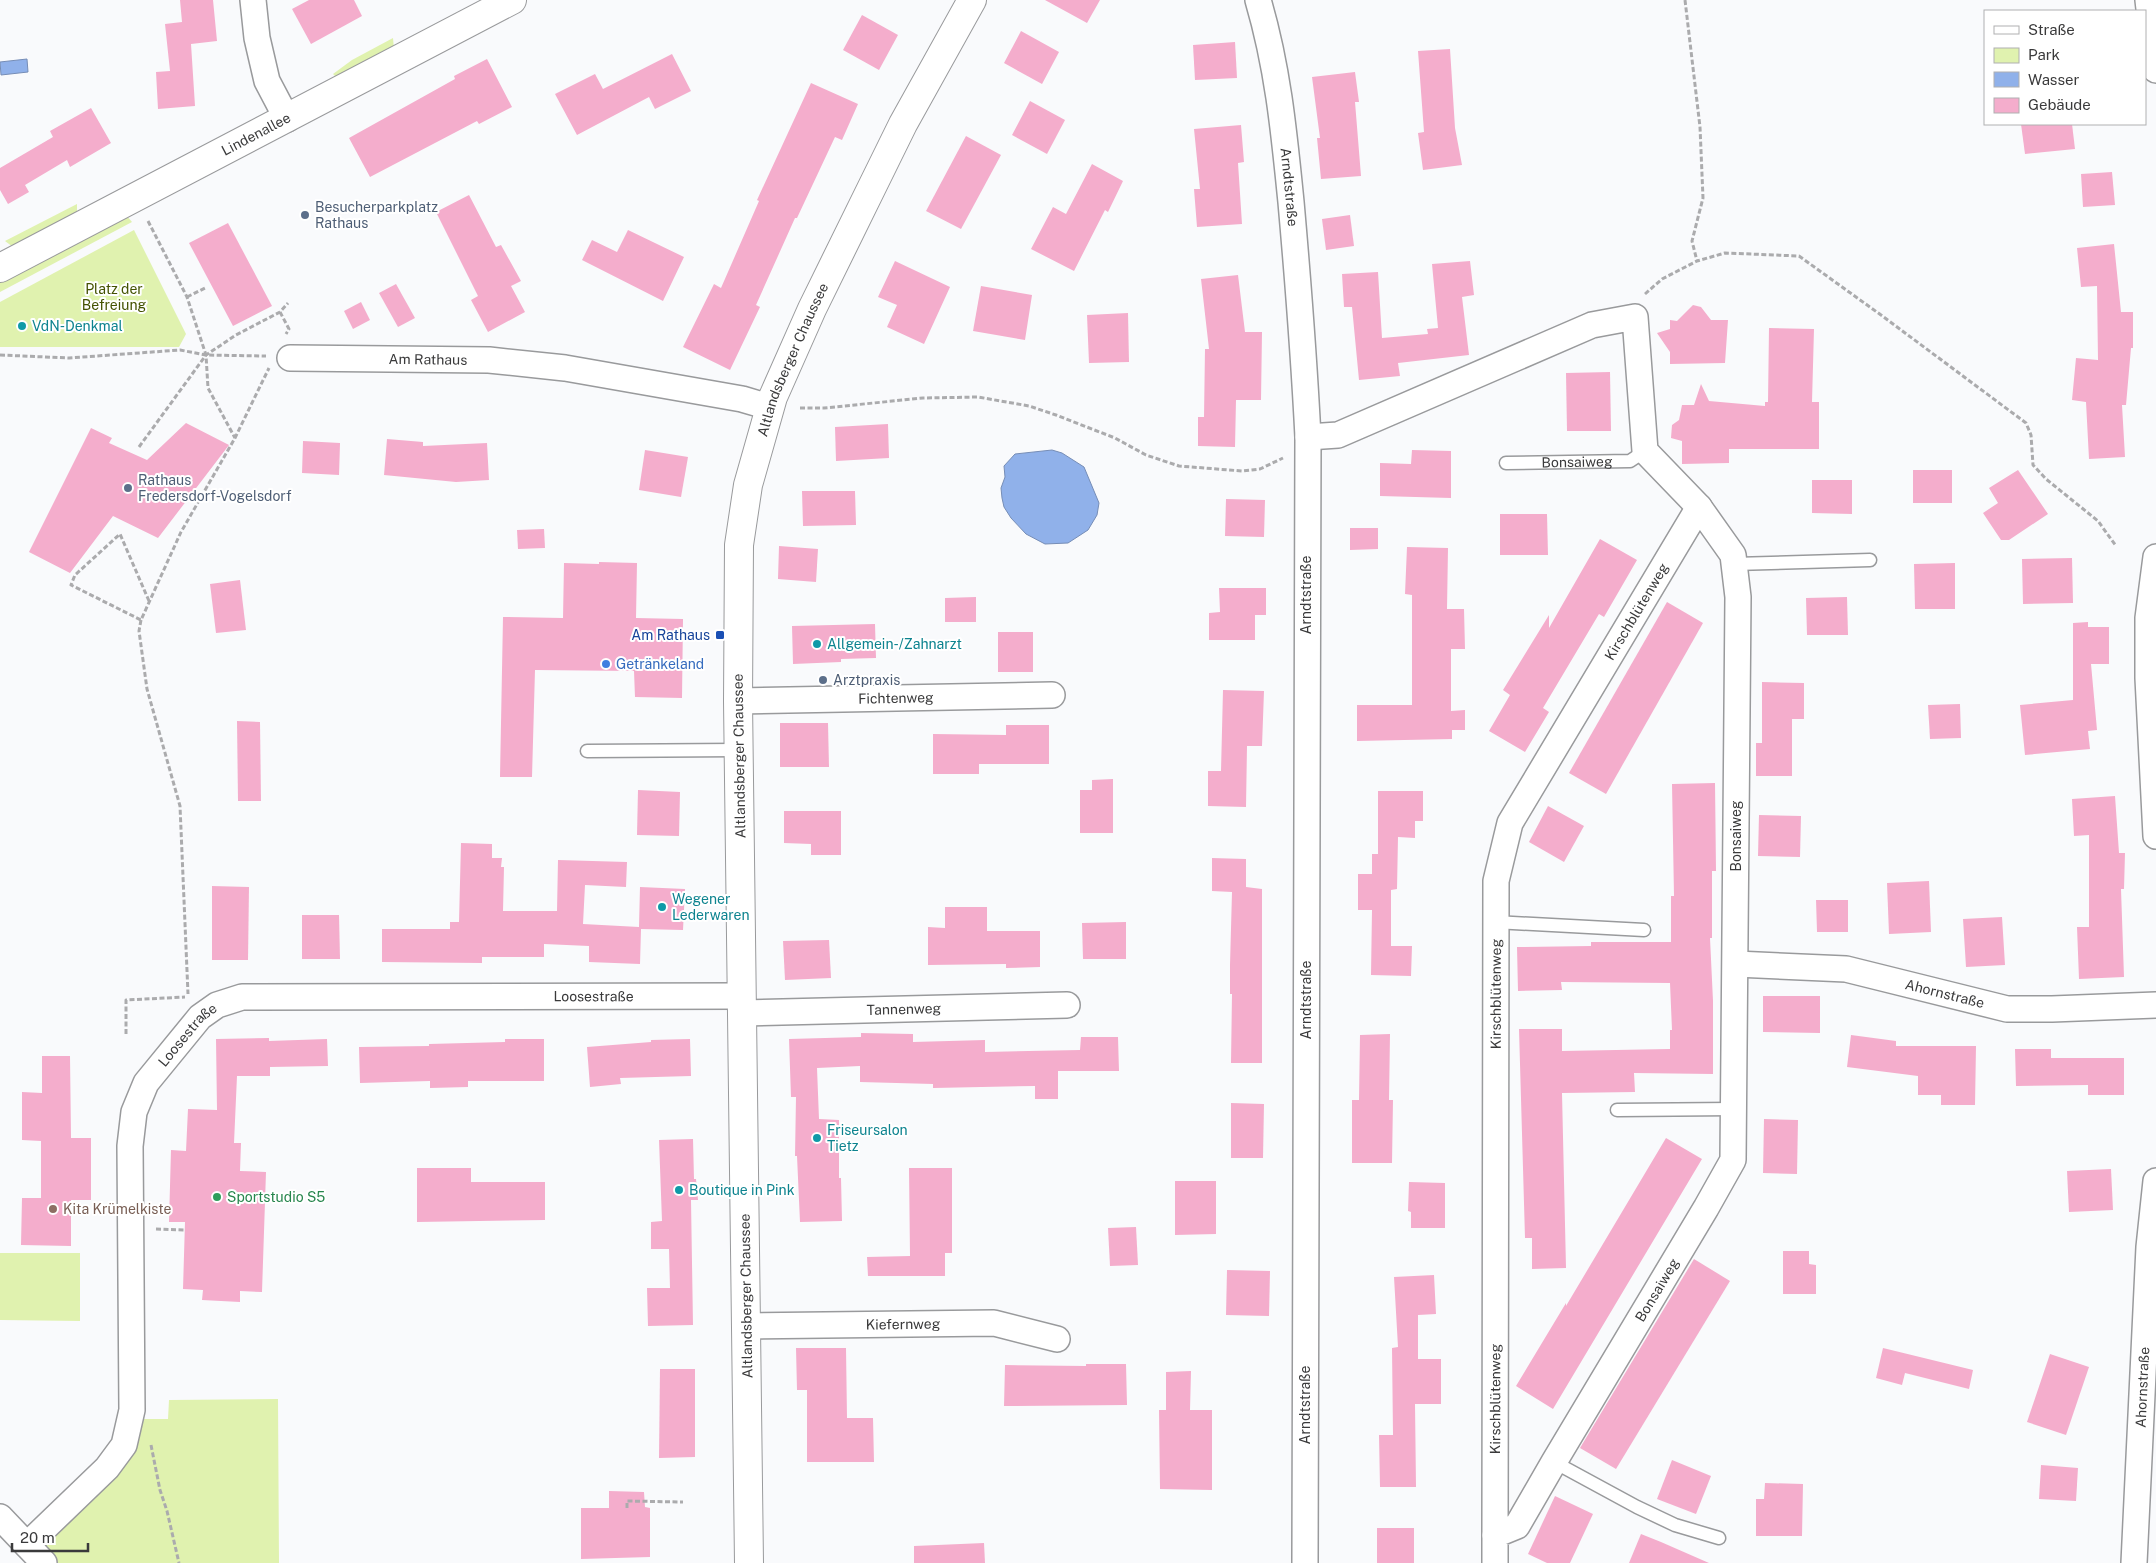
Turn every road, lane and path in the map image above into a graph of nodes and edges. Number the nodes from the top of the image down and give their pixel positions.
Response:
1 (253, 0) edge
2 (512, 0) edge
3 (972, 0) edge
4 (1258, 0) edge
5 (1685, 0) edge
6 (2148, 0) edge
7 (2156, 70) edge
8 (287, 119) junction
9 (147, 220) dead end
10 (1697, 261) junction
11 (0, 268) edge
12 (207, 288) dead end
13 (187, 297) junction
14 (288, 303) dead end
15 (280, 312) junction
16 (1634, 317) junction
17 (0, 355) edge
18 (206, 355) junction
19 (282, 357) junction
20 (769, 407) junction
21 (800, 408) dead end
22 (235, 438) junction
23 (1308, 446) junction
24 (139, 447) dead end
25 (1645, 451) junction
26 (1506, 463) dead end
27 (1699, 508) junction
28 (2116, 546) dead end
29 (2156, 557) edge
30 (1870, 560) dead end
31 (1734, 564) junction
32 (149, 601) junction
33 (141, 620) junction
34 (1052, 694) dead end
35 (738, 701) junction
36 (738, 750) junction
37 (587, 751) dead end
38 (2156, 836) edge
39 (1496, 922) junction
40 (1644, 930) dead end
41 (1736, 964) junction
42 (742, 1004) junction
43 (2156, 1004) edge
44 (1067, 1005) dead end
45 (126, 1034) dead end
46 (1734, 1109) junction
47 (1617, 1110) dead end
48 (2156, 1181) edge
49 (747, 1326) junction
50 (1058, 1339) dead end
51 (132, 1410) junction
52 (1554, 1462) junction
53 (683, 1502) dead end
54 (627, 1508) dead end
55 (0, 1517) edge
56 (1495, 1535) junction
57 (1719, 1538) dead end
58 (26, 1545) junction
59 (44, 1563) edge
60 (179, 1563) edge
61 (749, 1563) edge
62 (1305, 1563) edge
63 (1495, 1563) edge
64 (2134, 1563) edge

1 - 8 street
2 - 8 main road, Lindenallee
3 - 20 main road, Altlandsberger Chaussee
4 - 23 street, Arndtstraße
5 - 10 path
6 - 7 street
8 - 11 main road, Lindenallee
9 - 13 path
10 - 16 path
10 - 28 path
12 - 13 path
13 - 18 path
14 - 15 path
15 - 18 path
15 - 19 path
16 - 23 street
16 - 25 street
17 - 18 path
18 - 19 path
18 - 22 path
18 - 24 path
19 - 20 street, Am Rathaus
19 - 22 path
20 - 35 main road, Altlandsberger Chaussee
21 - 23 path
22 - 32 path
23 - 62 street, Arndtstraße
25 - 26 lane, Bonsaiweg
25 - 27 street, Bonsaiweg
27 - 31 street, Bonsaiweg
27 - 39 street, Kirschblütenweg
29 - 38 street
30 - 31 lane
31 - 41 street, Bonsaiweg
32 - 33 path
32 - 33 path
33 - 45 path
34 - 35 street, Fichtenweg
35 - 36 main road, Altlandsberger Chaussee
36 - 37 lane
36 - 42 main road, Altlandsberger Chaussee
39 - 40 lane
39 - 56 street, Kirschblütenweg
41 - 43 street, Ahornstraße
41 - 46 street, Bonsaiweg
42 - 44 street, Tannenweg
42 - 49 main road, Altlandsberger Chaussee
42 - 51 street, Loosestraße
46 - 47 lane
46 - 52 street, Bonsaiweg
48 - 64 street, Ahornstraße
49 - 50 street, Kiefernweg
49 - 61 main road, Altlandsberger Chaussee
51 - 58 street, Loosestraße
51 - 60 path
52 - 56 street, Bonsaiweg
52 - 57 lane
53 - 54 path
55 - 58 street
56 - 63 street
58 - 59 street

